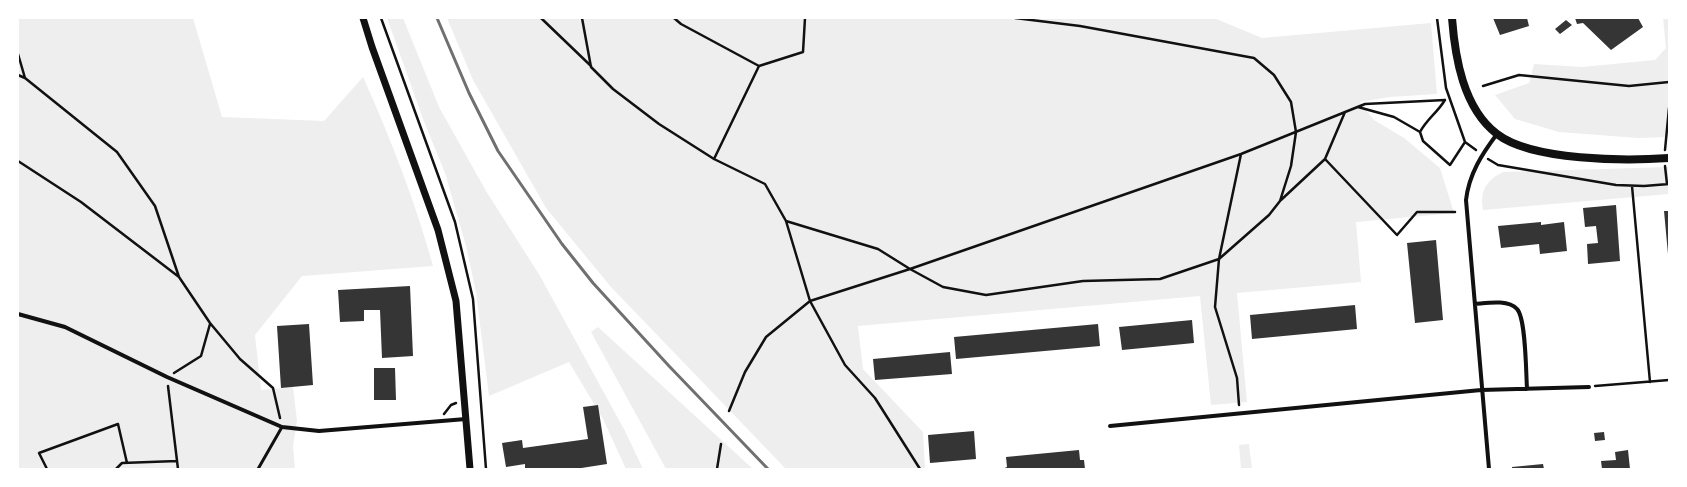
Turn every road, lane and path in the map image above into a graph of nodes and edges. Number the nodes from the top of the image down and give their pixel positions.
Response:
1 (363, 18) edge
2 (541, 18) edge
3 (582, 18) edge
4 (674, 18) edge
5 (805, 18) edge
6 (1015, 18) edge
7 (1452, 18) edge
8 (18, 54) edge
9 (759, 66) junction
10 (591, 67) junction
11 (18, 75) edge
12 (25, 78) junction
13 (1669, 82) edge
14 (1483, 86) dead end
15 (1358, 107) junction
16 (1669, 108) edge
17 (1345, 112) junction
18 (1296, 132) junction
19 (1420, 132) junction
20 (1497, 134) junction
21 (1465, 142) dead end
22 (1241, 154) junction
23 (1667, 158) edge
24 (714, 159) junction
25 (1325, 159) junction
26 (18, 160) edge
27 (1668, 184) edge
28 (1280, 201) junction
29 (1455, 212) dead end
30 (786, 221) junction
31 (1219, 259) junction
32 (910, 269) junction
33 (179, 277) junction
34 (810, 301) junction
35 (1475, 304) junction
36 (18, 314) edge
37 (210, 323) junction
38 (167, 377) junction
39 (1669, 380) edge
40 (1650, 382) junction
41 (1589, 387) joint
42 (1527, 389) junction
43 (1482, 390) junction
44 (729, 411) dead end
45 (1238, 414) junction
46 (466, 419) junction
47 (1110, 426) dead end
48 (282, 427) junction
49 (721, 444) dead end
50 (177, 461) junction
51 (127, 463) junction
52 (46, 469) edge
53 (116, 469) edge
54 (178, 469) edge
55 (258, 469) edge
56 (470, 469) edge
57 (717, 469) edge
58 (920, 469) edge
59 (1489, 469) edge

1 - 46 street
2 - 10 path
3 - 10 path
4 - 9 path
5 - 9 path
6 - 18 path
7 - 20 main road
8 - 12 path
9 - 24 path
10 - 24 path
11 - 12 path
12 - 33 path
13 - 14 path
15 - 17 path
15 - 19 path
15 - 19 path
16 - 23 path
17 - 18 path
17 - 25 path
18 - 22 path
18 - 28 path
19 - 21 path
20 - 23 main road
20 - 35 street
22 - 31 path
22 - 32 path
23 - 27 path
24 - 30 path
25 - 28 path
25 - 29 path
26 - 33 path
27 - 40 path
28 - 31 path
30 - 32 path
30 - 34 path
31 - 32 path
31 - 45 path
32 - 34 path
33 - 37 path
34 - 44 path
34 - 58 path
35 - 42 street
35 - 43 street
36 - 38 street
37 - 38 path
37 - 48 path
38 - 48 street
38 - 50 path
39 - 40 path
40 - 41 path
41 - 42 street
42 - 43 street
43 - 45 street
43 - 59 street
45 - 47 street
46 - 48 street
46 - 56 street
48 - 55 lane
49 - 57 path
50 - 51 path
50 - 54 path
51 - 52 path
51 - 53 path

